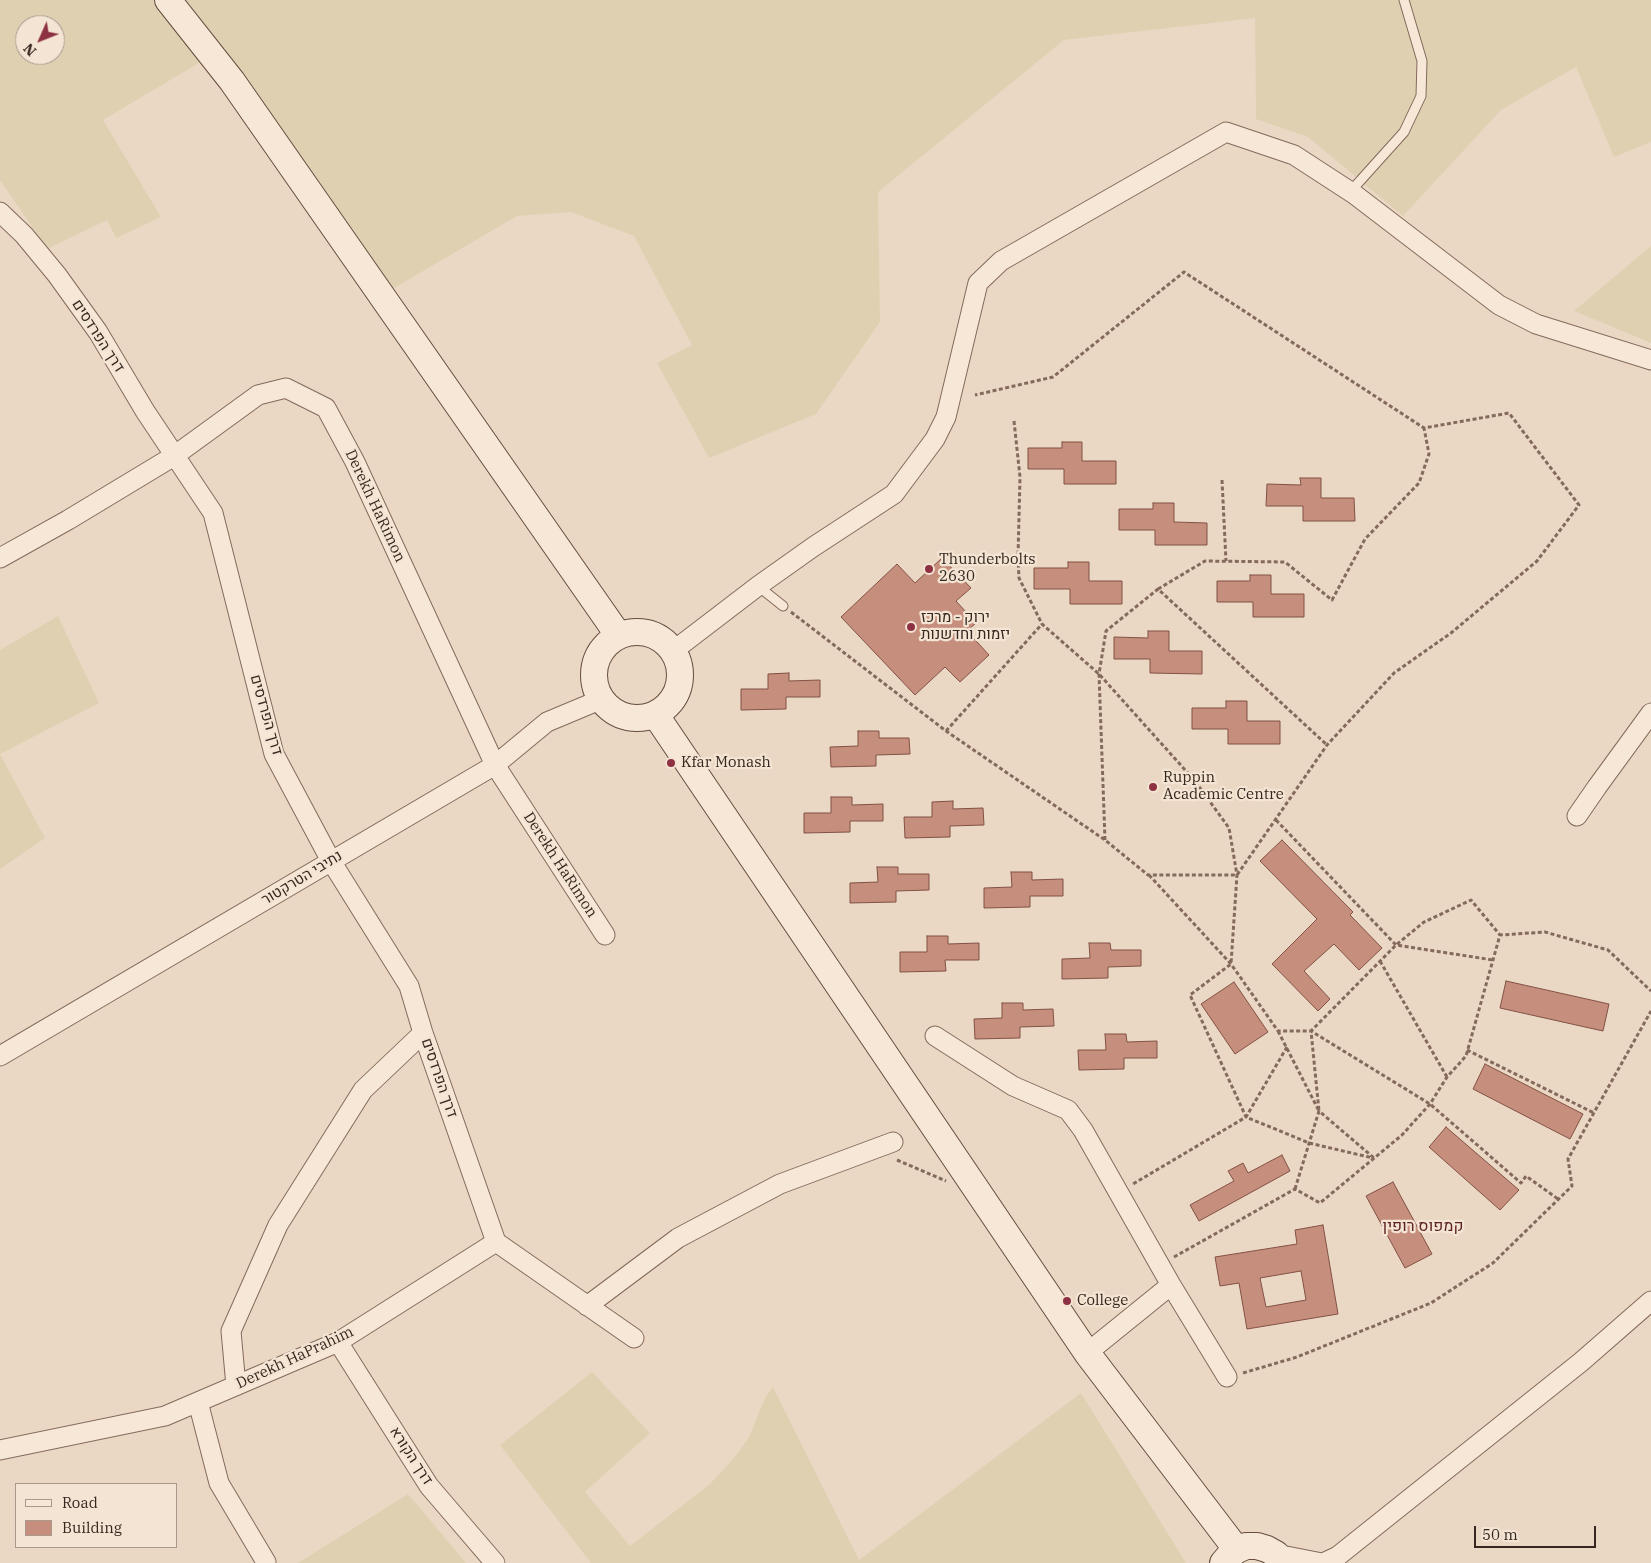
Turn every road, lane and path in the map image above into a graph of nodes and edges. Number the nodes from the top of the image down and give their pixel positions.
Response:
1 (168, 0) edge
2 (1404, 0) edge
3 (1350, 192) junction
4 (0, 212) edge
5 (1651, 360) edge
6 (975, 395) dead end
7 (1014, 421) dead end
8 (1424, 428) junction
9 (174, 456) junction
10 (1222, 480) dead end
11 (0, 558) edge
12 (1226, 561) junction
13 (758, 586) junction
14 (1158, 589) junction
15 (783, 606) joint
16 (1042, 624) junction
17 (619, 636) junction
18 (673, 652) junction
19 (1099, 674) junction
20 (602, 699) junction
21 (1651, 713) edge
22 (655, 714) junction
23 (946, 731) junction
24 (1327, 745) junction
25 (495, 765) junction
26 (1577, 816) dead end
27 (1276, 820) junction
28 (1106, 840) junction
29 (331, 862) junction
30 (1148, 875) junction
31 (1237, 875) junction
32 (605, 935) dead end
33 (1500, 935) junction
34 (1396, 945) junction
35 (1493, 960) junction
36 (1380, 961) junction
37 (1231, 964) junction
38 (1651, 991) edge
39 (1651, 1011) edge
40 (1278, 1031) junction
41 (1311, 1031) junction
42 (423, 1033) junction
43 (935, 1036) dead end
44 (1287, 1047) junction
45 (1467, 1050) junction
46 (0, 1056) edge
47 (1447, 1077) junction
48 (1430, 1104) junction
49 (1320, 1111) junction
50 (1594, 1114) junction
51 (1246, 1118) junction
52 (893, 1142) dead end
53 (1310, 1143) junction
54 (1374, 1158) junction
55 (1295, 1189) junction
56 (1119, 1192) junction
57 (1558, 1199) junction
58 (496, 1242) junction
59 (1160, 1265) junction
60 (1171, 1285) junction
61 (1651, 1301) edge
62 (587, 1306) junction
63 (634, 1338) dead end
64 (338, 1342) junction
65 (1087, 1353) junction
66 (1226, 1377) joint
67 (236, 1386) junction
68 (198, 1402) junction
69 (0, 1450) edge
70 (1230, 1556) edge
71 (1280, 1558) edge
72 (266, 1562) edge
73 (495, 1563) edge
74 (1322, 1563) edge

1 - 17 main road
2 - 3 lane
3 - 5 street
3 - 13 street
4 - 9 street, דרך הפרדסים
6 - 8 path
7 - 16 path
8 - 12 path
8 - 24 path
9 - 11 street, Derekh HaRimon
9 - 25 street, Derekh HaRimon
9 - 29 street, דרך הפרדסים
10 - 12 path
12 - 14 path
13 - 15 lane
13 - 18 street
14 - 19 path
14 - 24 path
15 - 23 path
16 - 19 path
16 - 23 path
17 - 18 main road
17 - 20 main road
18 - 22 main road
19 - 28 path
19 - 31 path
20 - 22 main road
20 - 25 street, נתיבי הטרקטור
21 - 26 street
22 - 65 main road
23 - 28 path
24 - 27 path
25 - 29 street, נתיבי הטרקטור
25 - 32 street, Derekh HaRimon
27 - 31 path
27 - 34 path
28 - 30 path
29 - 42 street, דרך הפרדסים
29 - 46 street, נתיבי הטרקטור
30 - 31 path
30 - 37 path
31 - 37 path
33 - 34 path
33 - 35 path
33 - 38 path
34 - 35 path
34 - 36 path
35 - 45 path
36 - 41 path
36 - 47 path
37 - 40 path
37 - 51 path
39 - 50 path
40 - 41 path
40 - 44 path
41 - 48 path
41 - 49 path
42 - 58 street, דרך הפרדסים
42 - 67 street
43 - 56 street
44 - 49 path
44 - 51 path
45 - 47 path
45 - 50 path
47 - 48 path
48 - 54 path
48 - 57 path
49 - 53 path
49 - 54 path
50 - 57 path
51 - 53 path
51 - 56 path
52 - 62 street
53 - 54 path
53 - 55 path
54 - 55 path
55 - 59 path
56 - 59 street
57 - 66 path
58 - 62 street
58 - 64 street, Derekh HaPrahim
59 - 60 street
60 - 65 street
60 - 66 street
61 - 74 street
62 - 63 street
64 - 67 street, Derekh HaPrahim
64 - 73 street, דרך הקורא
65 - 70 main road
67 - 68 street, Derekh HaPrahim
68 - 69 street, Derekh HaPrahim
68 - 72 street
70 - 71 main road
71 - 74 street

